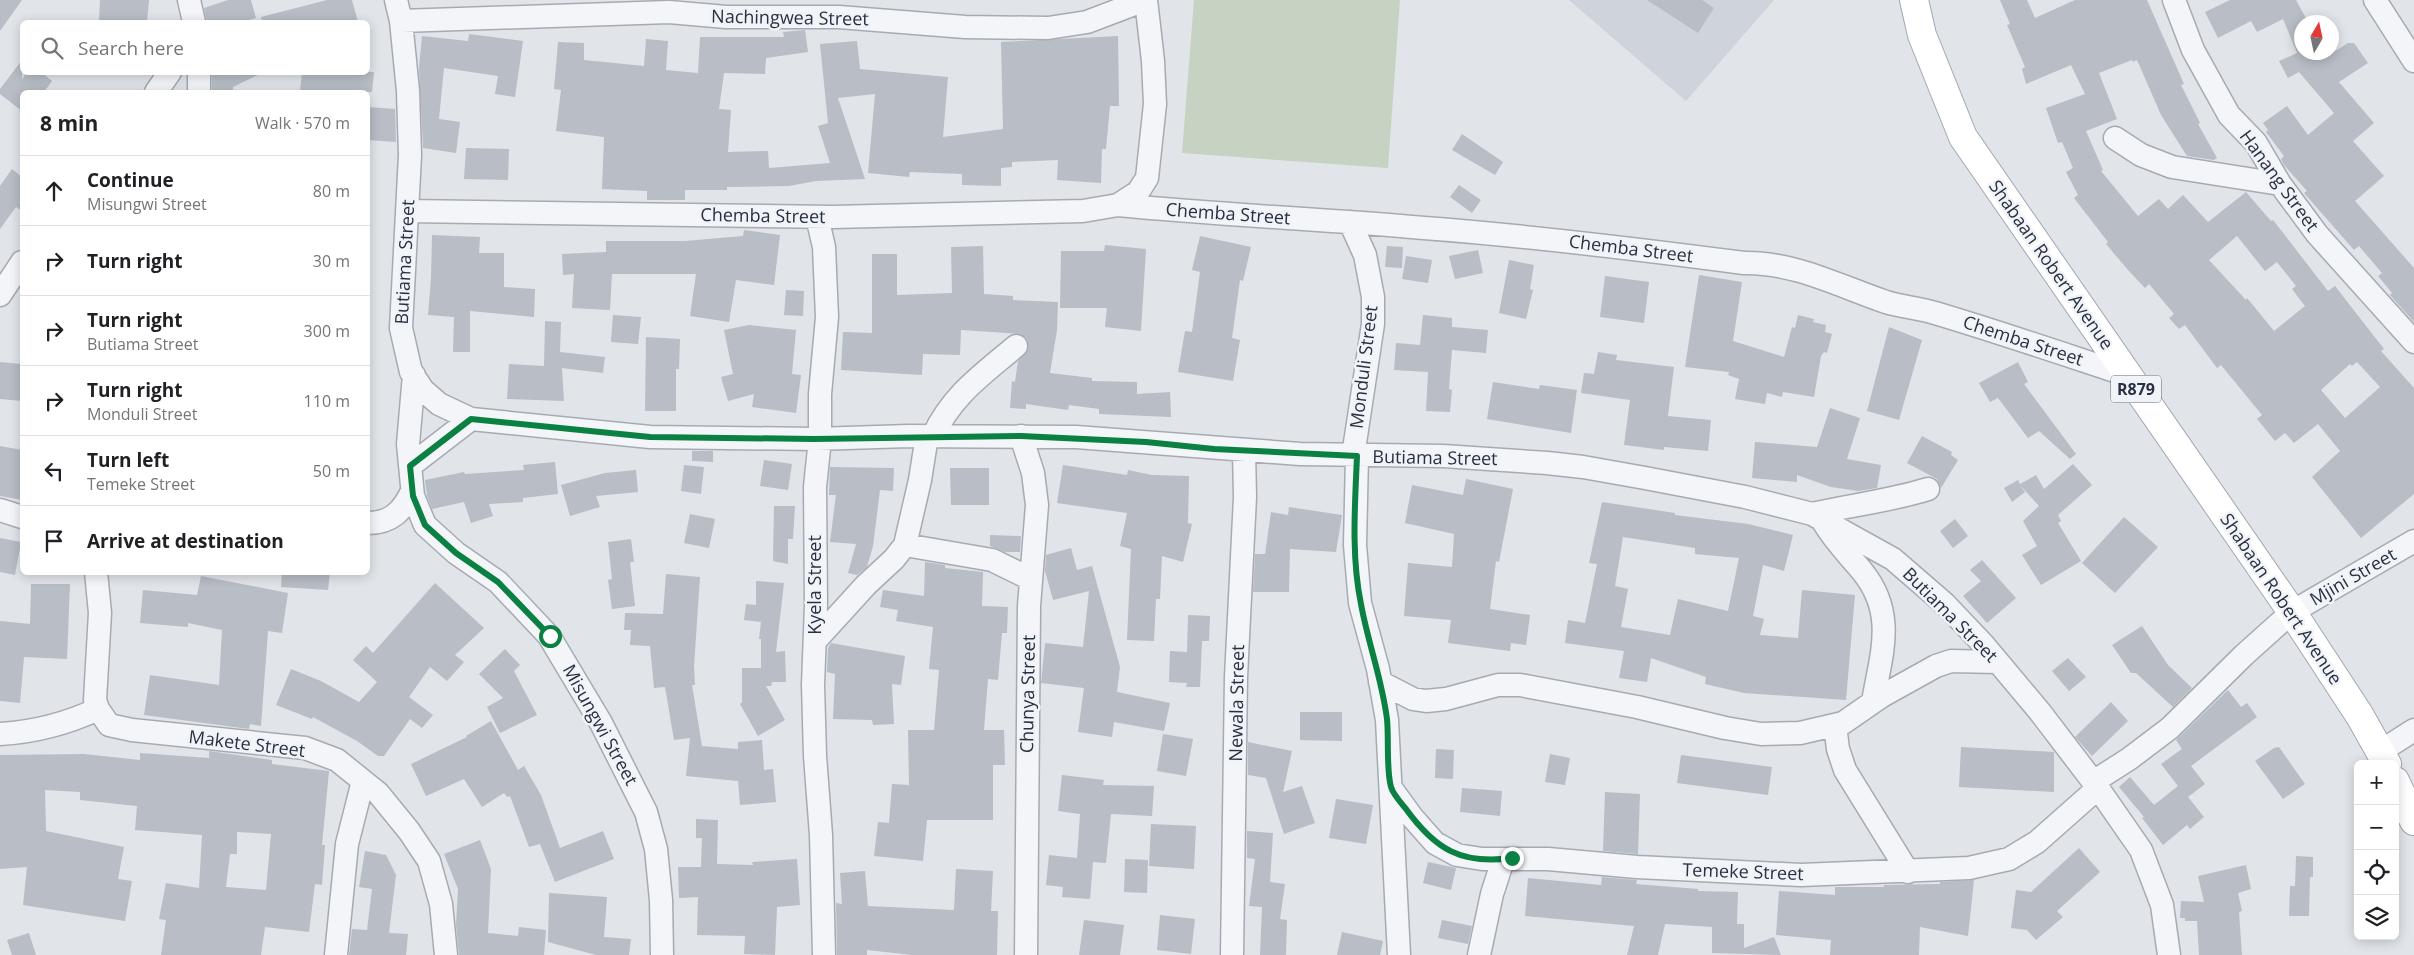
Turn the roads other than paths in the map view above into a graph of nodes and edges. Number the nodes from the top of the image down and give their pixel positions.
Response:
1 (189, 0) edge
2 (1145, 0) edge
3 (1914, 0) edge
4 (2174, 0) edge
5 (2374, 0) edge
6 (398, 10) edge
7 (194, 20) edge
8 (2414, 61) edge
9 (168, 75) edge
10 (199, 75) edge
11 (157, 90) edge
12 (199, 90) edge
13 (2115, 138) dead end
14 (2280, 184) junction
15 (1118, 205) junction
16 (408, 210) junction
17 (818, 217) junction
18 (1350, 222) junction
19 (20, 265) edge
20 (0, 294) edge
21 (2414, 342) edge
22 (1016, 346) dead end
23 (414, 375) junction
24 (2127, 375) junction
25 (471, 419) junction
26 (930, 436) junction
27 (1021, 436) junction
28 (820, 439) junction
29 (1244, 451) junction
30 (1355, 456) junction
31 (410, 466) junction
32 (1928, 489) dead end
33 (412, 491) junction
34 (0, 510) edge
35 (1816, 515) junction
36 (20, 516) edge
37 (370, 522) edge
38 (2414, 541) edge
39 (905, 545) junction
40 (98, 575) edge
41 (1031, 579) junction
42 (2292, 612) junction
43 (815, 641) junction
44 (1998, 662) junction
45 (1380, 682) junction
46 (1873, 702) junction
47 (98, 709) junction
48 (1835, 725) junction
49 (2414, 730) edge
50 (0, 734) edge
51 (2384, 757) edge
52 (363, 781) junction
53 (2096, 785) junction
54 (1391, 788) junction
55 (2399, 790) edge
56 (2414, 821) edge
57 (1503, 860) junction
58 (1908, 872) junction
59 (336, 955) edge
60 (446, 955) edge
61 (662, 955) edge
62 (824, 955) edge
63 (1026, 955) edge
64 (1232, 955) edge
65 (1399, 955) edge
66 (1478, 955) edge
67 (2169, 955) edge

1 - 7 street
2 - 6 street, Nachingwea Street
2 - 15 street, Chemba Street
3 - 24 main road, Shabaan Robert Avenue / R879
4 - 14 street, Hanang Street
5 - 8 street
6 - 16 street, Butiama Street
9 - 11 street
10 - 12 street
13 - 14 street
14 - 21 street, Hanang Street
15 - 17 street, Chemba Street
15 - 18 street, Chemba Street
16 - 17 street, Chemba Street
16 - 23 street, Butiama Street
17 - 28 street, Kyela Street
18 - 24 street, Chemba Street
18 - 30 street, Monduli Street
19 - 20 street
22 - 26 street
23 - 25 street, Butiama Street
23 - 31 street, Misungwi Street
24 - 42 main road, Shabaan Robert Avenue / R879
25 - 28 street, Butiama Street
25 - 31 street
26 - 27 street, Butiama Street
26 - 28 street, Butiama Street
26 - 39 street
27 - 29 street, Butiama Street
27 - 41 street, Chunya Street
28 - 43 street, Kyela Street
29 - 30 street, Butiama Street
29 - 64 street, Newala Street
30 - 35 street, Butiama Street
30 - 45 street, Monduli Street
31 - 33 street, Misungwi Street
32 - 35 street
33 - 37 street
33 - 61 street, Misungwi Street
34 - 36 street
35 - 44 street, Butiama Street
35 - 46 street
38 - 42 street, Mjini Street
39 - 41 street
39 - 43 street
40 - 47 street
41 - 63 street, Chunya Street
42 - 51 main road, Shabaan Robert Avenue / R879
42 - 53 street, Mjini Street
43 - 62 street, Kyela Street
44 - 46 street
44 - 53 street, Butiama Street
45 - 48 street
45 - 54 street, Monduli Street
46 - 48 street
47 - 50 street
47 - 52 street, Makete Street
48 - 58 street
49 - 51 street
52 - 59 street
52 - 60 street, Makete Street
53 - 58 street, Temeke Street
53 - 67 street, Butiama Street
54 - 57 street, Temeke Street
54 - 65 street, Monduli Street
55 - 56 main road
57 - 58 street, Temeke Street
57 - 66 street

